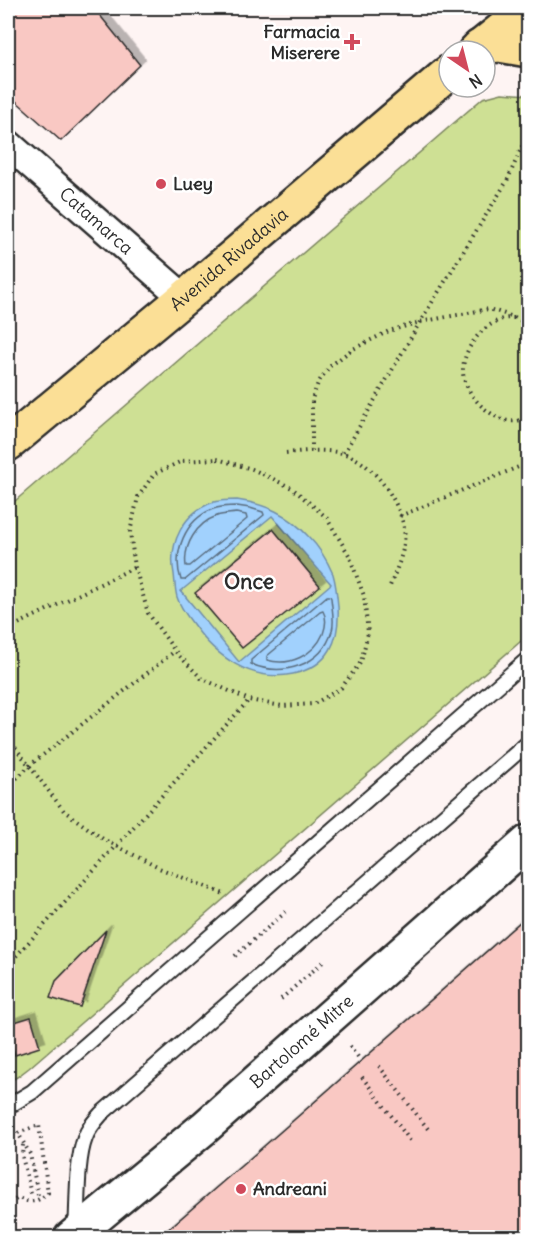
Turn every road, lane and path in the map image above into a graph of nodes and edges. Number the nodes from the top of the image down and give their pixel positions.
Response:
1 (528, 8) edge
2 (489, 39) edge
3 (497, 45) edge
4 (528, 50) edge
5 (437, 82) edge
6 (528, 133) edge
7 (8, 144) edge
8 (184, 298) junction
9 (517, 318) junction
10 (420, 322) junction
11 (528, 325) edge
12 (528, 418) edge
13 (8, 444) edge
14 (312, 451) junction
15 (286, 453) dead end
16 (344, 453) junction
17 (528, 462) edge
18 (400, 516) junction
19 (135, 567) junction
20 (390, 586) dead end
21 (8, 630) edge
22 (175, 651) junction
23 (528, 659) edge
24 (249, 700) junction
25 (8, 738) edge
26 (528, 743) edge
27 (29, 766) junction
28 (8, 787) edge
29 (528, 842) edge
30 (116, 846) junction
31 (225, 894) dead end
32 (287, 911) dead end
33 (235, 956) dead end
34 (324, 961) dead end
35 (8, 966) edge
36 (281, 999) dead end
37 (350, 1046) dead end
38 (361, 1061) dead end
39 (379, 1066) dead end
40 (362, 1077) dead end
41 (8, 1105) edge
42 (428, 1129) dead end
43 (412, 1143) dead end
44 (24, 1145) junction
45 (31, 1194) dead end
46 (38, 1195) dead end
47 (15, 1200) dead end
48 (74, 1235) edge

1 - 2 main road
3 - 4 main road
5 - 8 main road, Avenida Rivadavia
6 - 10 path
7 - 8 street, Catamarca
8 - 13 main road, Avenida Rivadavia
9 - 10 path
9 - 11 path
9 - 12 path
10 - 14 path
10 - 16 path
14 - 15 path
14 - 16 path
16 - 18 path
17 - 18 path
18 - 20 path
19 - 21 path
19 - 22 path
19 - 24 path
22 - 24 path
22 - 27 path
23 - 41 lane
24 - 30 path
25 - 27 path
26 - 48 lane
27 - 28 path
27 - 30 path
29 - 48 main road, Bartolomé Mitre
30 - 31 path
30 - 35 path
32 - 33 path
34 - 36 path
37 - 38 path
39 - 42 path
40 - 43 path
44 - 45 path
44 - 46 path
44 - 47 path

